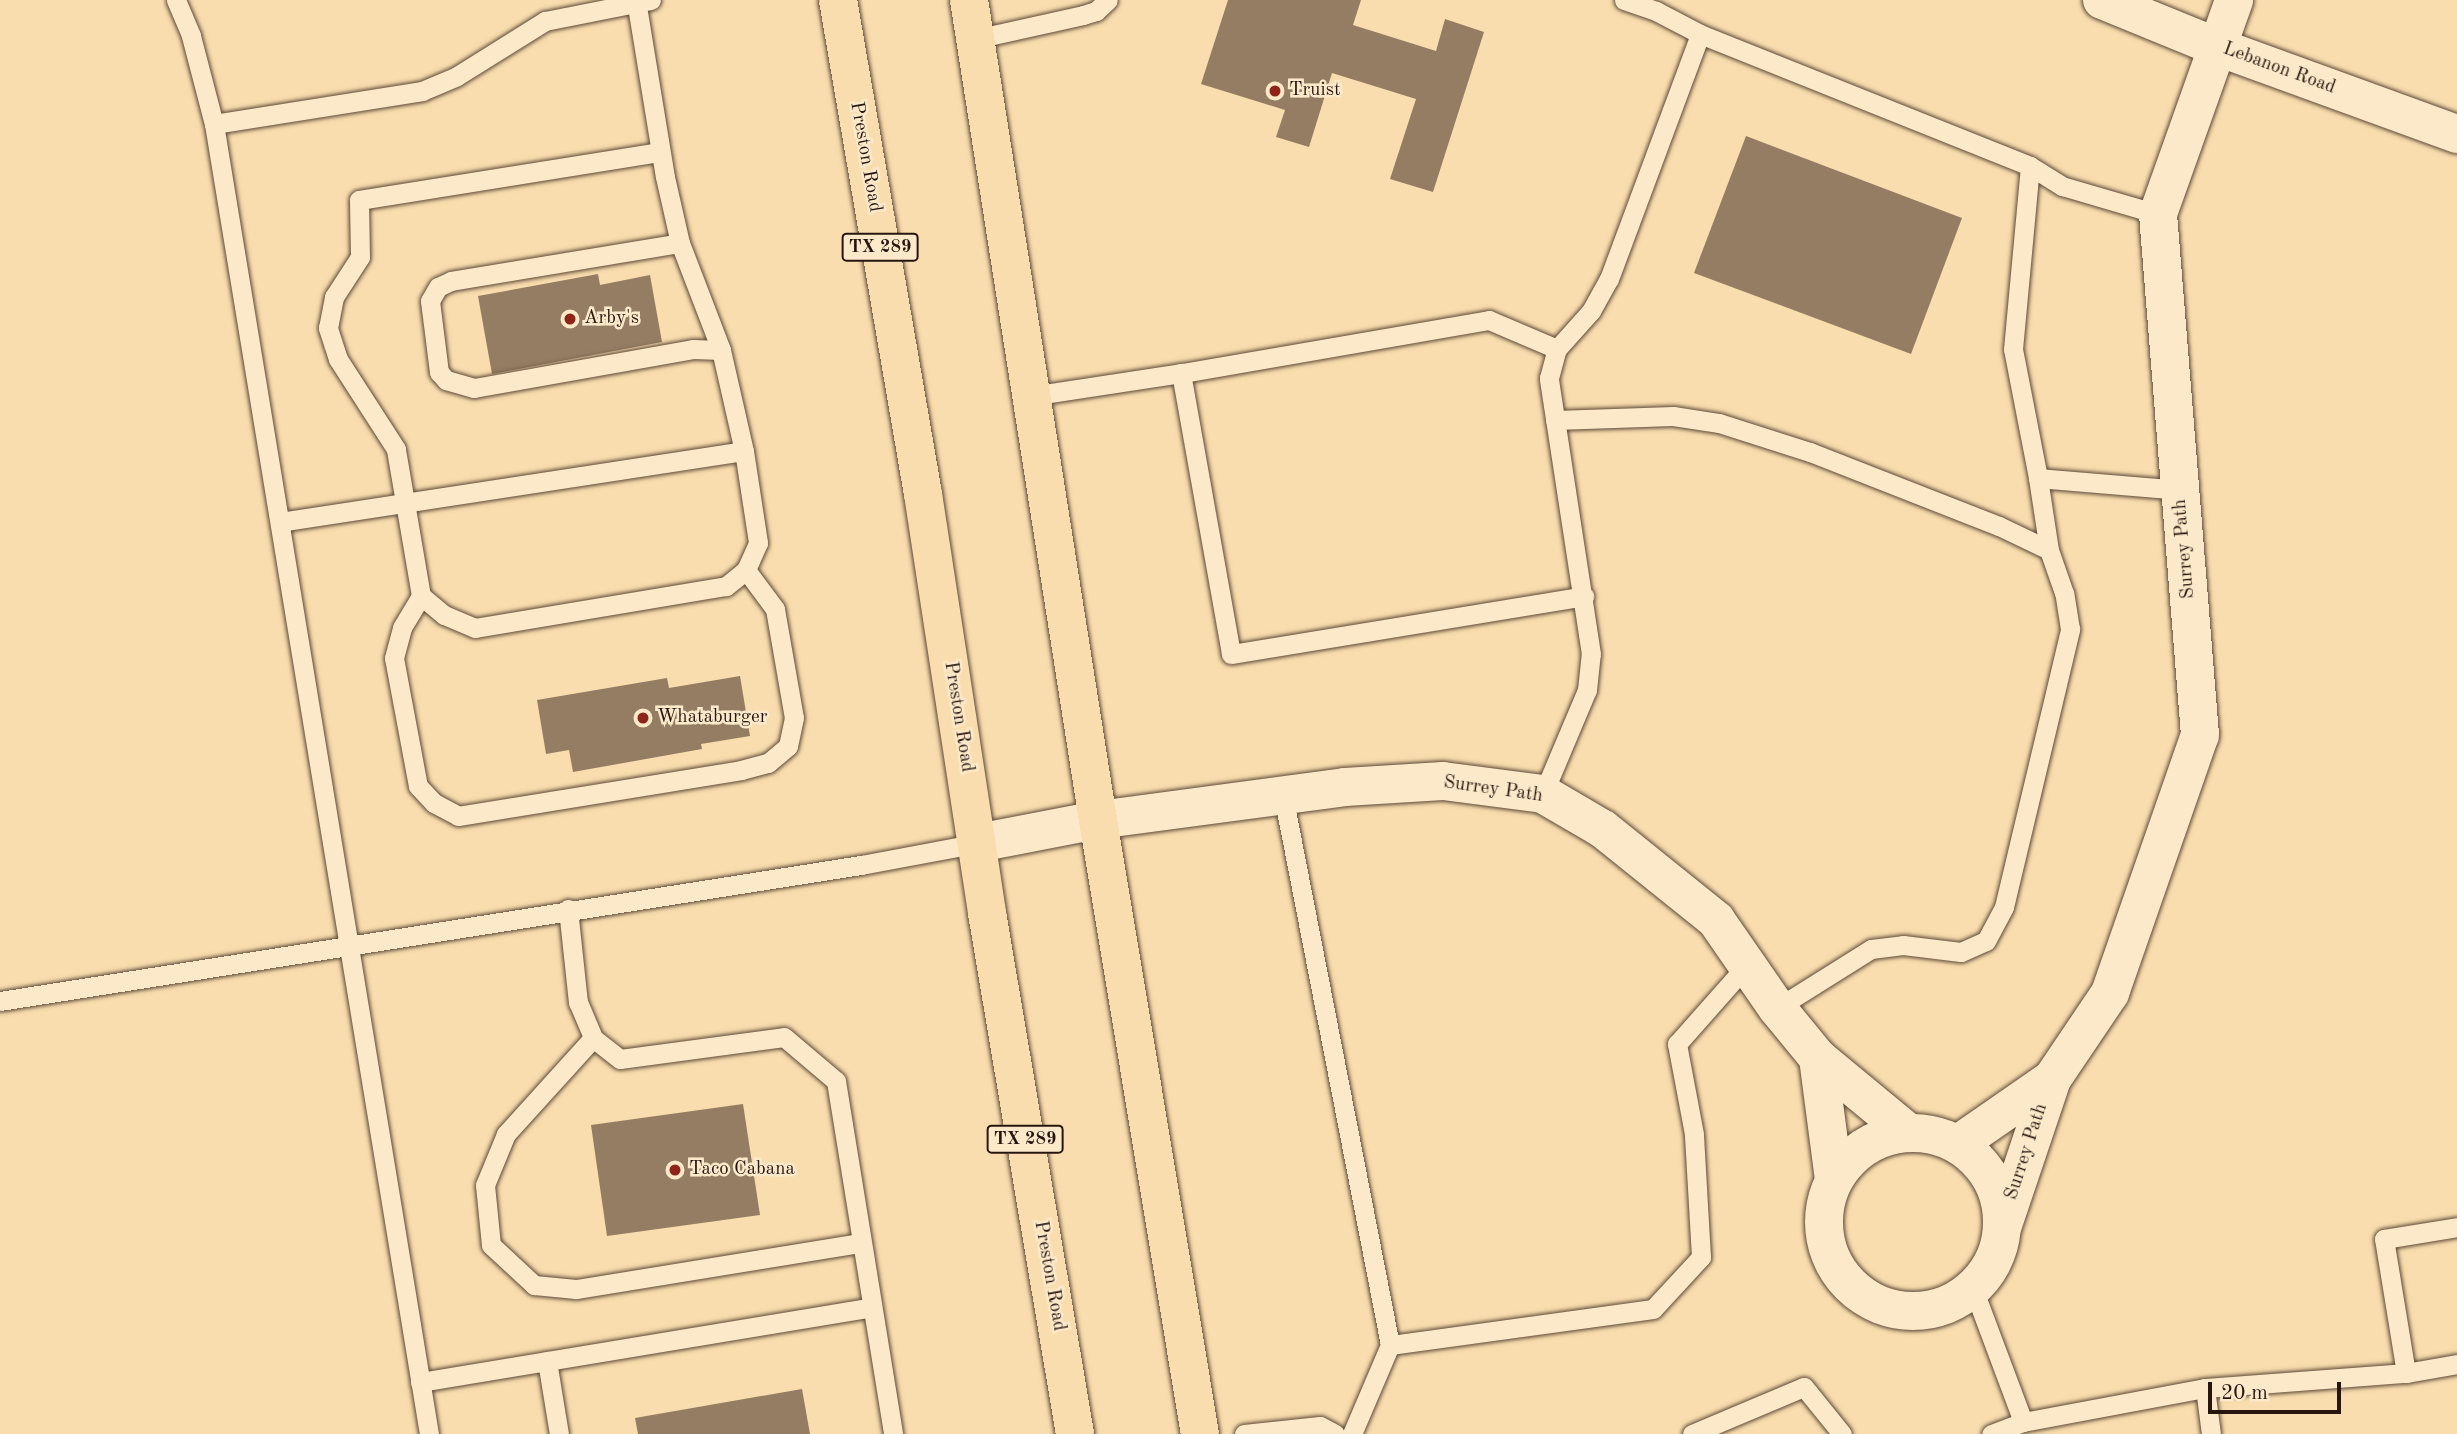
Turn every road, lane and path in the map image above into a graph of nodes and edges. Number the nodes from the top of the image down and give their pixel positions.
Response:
1 (176, 0) edge
2 (838, 0) edge
3 (969, 0) edge
4 (1108, 0) edge
5 (1625, 0) edge
6 (2102, 0) edge
7 (2234, 0) edge
8 (641, 1) edge
9 (1657, 6) edge
10 (1700, 34) junction
11 (975, 39) junction
12 (2215, 46) junction
13 (214, 124) junction
14 (2457, 134) edge
15 (660, 152) junction
16 (2030, 166) junction
17 (2158, 214) junction
18 (680, 243) junction
19 (1557, 349) junction
20 (721, 350) junction
21 (1181, 373) junction
22 (1031, 396) junction
23 (1555, 421) junction
24 (744, 451) junction
25 (2038, 478) junction
26 (2180, 490) junction
27 (403, 502) junction
28 (280, 522) junction
29 (2049, 550) junction
30 (746, 570) junction
31 (421, 596) junction
32 (1584, 596) junction
33 (1543, 794) junction
34 (1283, 795) junction
35 (1098, 820) junction
36 (978, 843) junction
37 (568, 909) junction
38 (348, 944) junction
39 (1747, 965) junction
40 (0, 1001) edge
41 (1777, 1008) junction
42 (593, 1038) junction
43 (1818, 1058) junction
44 (2052, 1079) junction
45 (1909, 1133) junction
46 (1958, 1144) junction
47 (1834, 1180) junction
48 (2003, 1225) junction
49 (2457, 1227) edge
50 (860, 1243) junction
51 (1973, 1288) junction
52 (871, 1307) junction
53 (1390, 1345) junction
54 (547, 1361) junction
55 (2457, 1364) edge
56 (2406, 1373) junction
57 (420, 1382) junction
58 (2205, 1388) junction
59 (2023, 1422) junction
60 (429, 1434) edge
61 (559, 1434) edge
62 (893, 1434) edge
63 (1075, 1434) edge
64 (1200, 1434) edge
65 (1244, 1434) edge
66 (1335, 1434) edge
67 (1352, 1434) edge
68 (1692, 1434) edge
69 (1842, 1434) edge
70 (1991, 1434) edge
71 (2211, 1434) edge

1 - 13 lane
2 - 36 main road, Preston Road / TX 289
3 - 11 main road
4 - 11 lane
5 - 9 lane
6 - 12 street, Lebanon Road
7 - 12 street, Surrey Path
8 - 13 lane
8 - 15 lane
9 - 10 lane
10 - 16 lane
10 - 19 lane
11 - 22 main road
12 - 14 street, Lebanon Road
12 - 17 street, Surrey Path
13 - 28 lane
15 - 18 lane
15 - 27 lane
16 - 17 lane
16 - 25 lane
17 - 26 street, Surrey Path
18 - 20 lane
18 - 20 lane
19 - 21 lane
19 - 23 lane
20 - 24 lane
21 - 22 lane
21 - 32 lane
22 - 35 main road
23 - 29 lane
23 - 32 lane
24 - 27 lane
24 - 30 lane
25 - 26 lane
25 - 29 lane
26 - 44 street, Surrey Path
27 - 28 lane
27 - 31 lane
28 - 38 lane
29 - 41 lane
30 - 31 lane
30 - 31 lane
32 - 33 lane
33 - 34 street, Surrey Path
33 - 39 street, Surrey Path
34 - 35 street, Surrey Path
34 - 53 lane
35 - 36 street, Surrey Path
35 - 64 main road
36 - 37 lane
36 - 63 main road, Preston Road / TX 289
37 - 38 lane
37 - 42 lane
38 - 40 lane
38 - 57 lane
39 - 41 street, Surrey Path
39 - 53 lane
41 - 43 street, Surrey Path
42 - 50 lane
42 - 50 lane
43 - 45 street, Surrey Path
43 - 47 street, Surrey Path
44 - 46 street, Surrey Path
44 - 48 street, Surrey Path
45 - 46 street, Surrey Path
45 - 47 street, Surrey Path
46 - 48 street, Surrey Path
47 - 51 street, Surrey Path
48 - 51 street, Surrey Path
49 - 56 lane
50 - 52 lane
51 - 59 lane
52 - 54 lane
52 - 62 lane
53 - 67 lane
54 - 57 lane
54 - 61 lane
55 - 56 lane
56 - 58 lane
57 - 60 lane
58 - 59 lane
58 - 71 lane
59 - 70 lane
65 - 66 lane
68 - 69 lane

